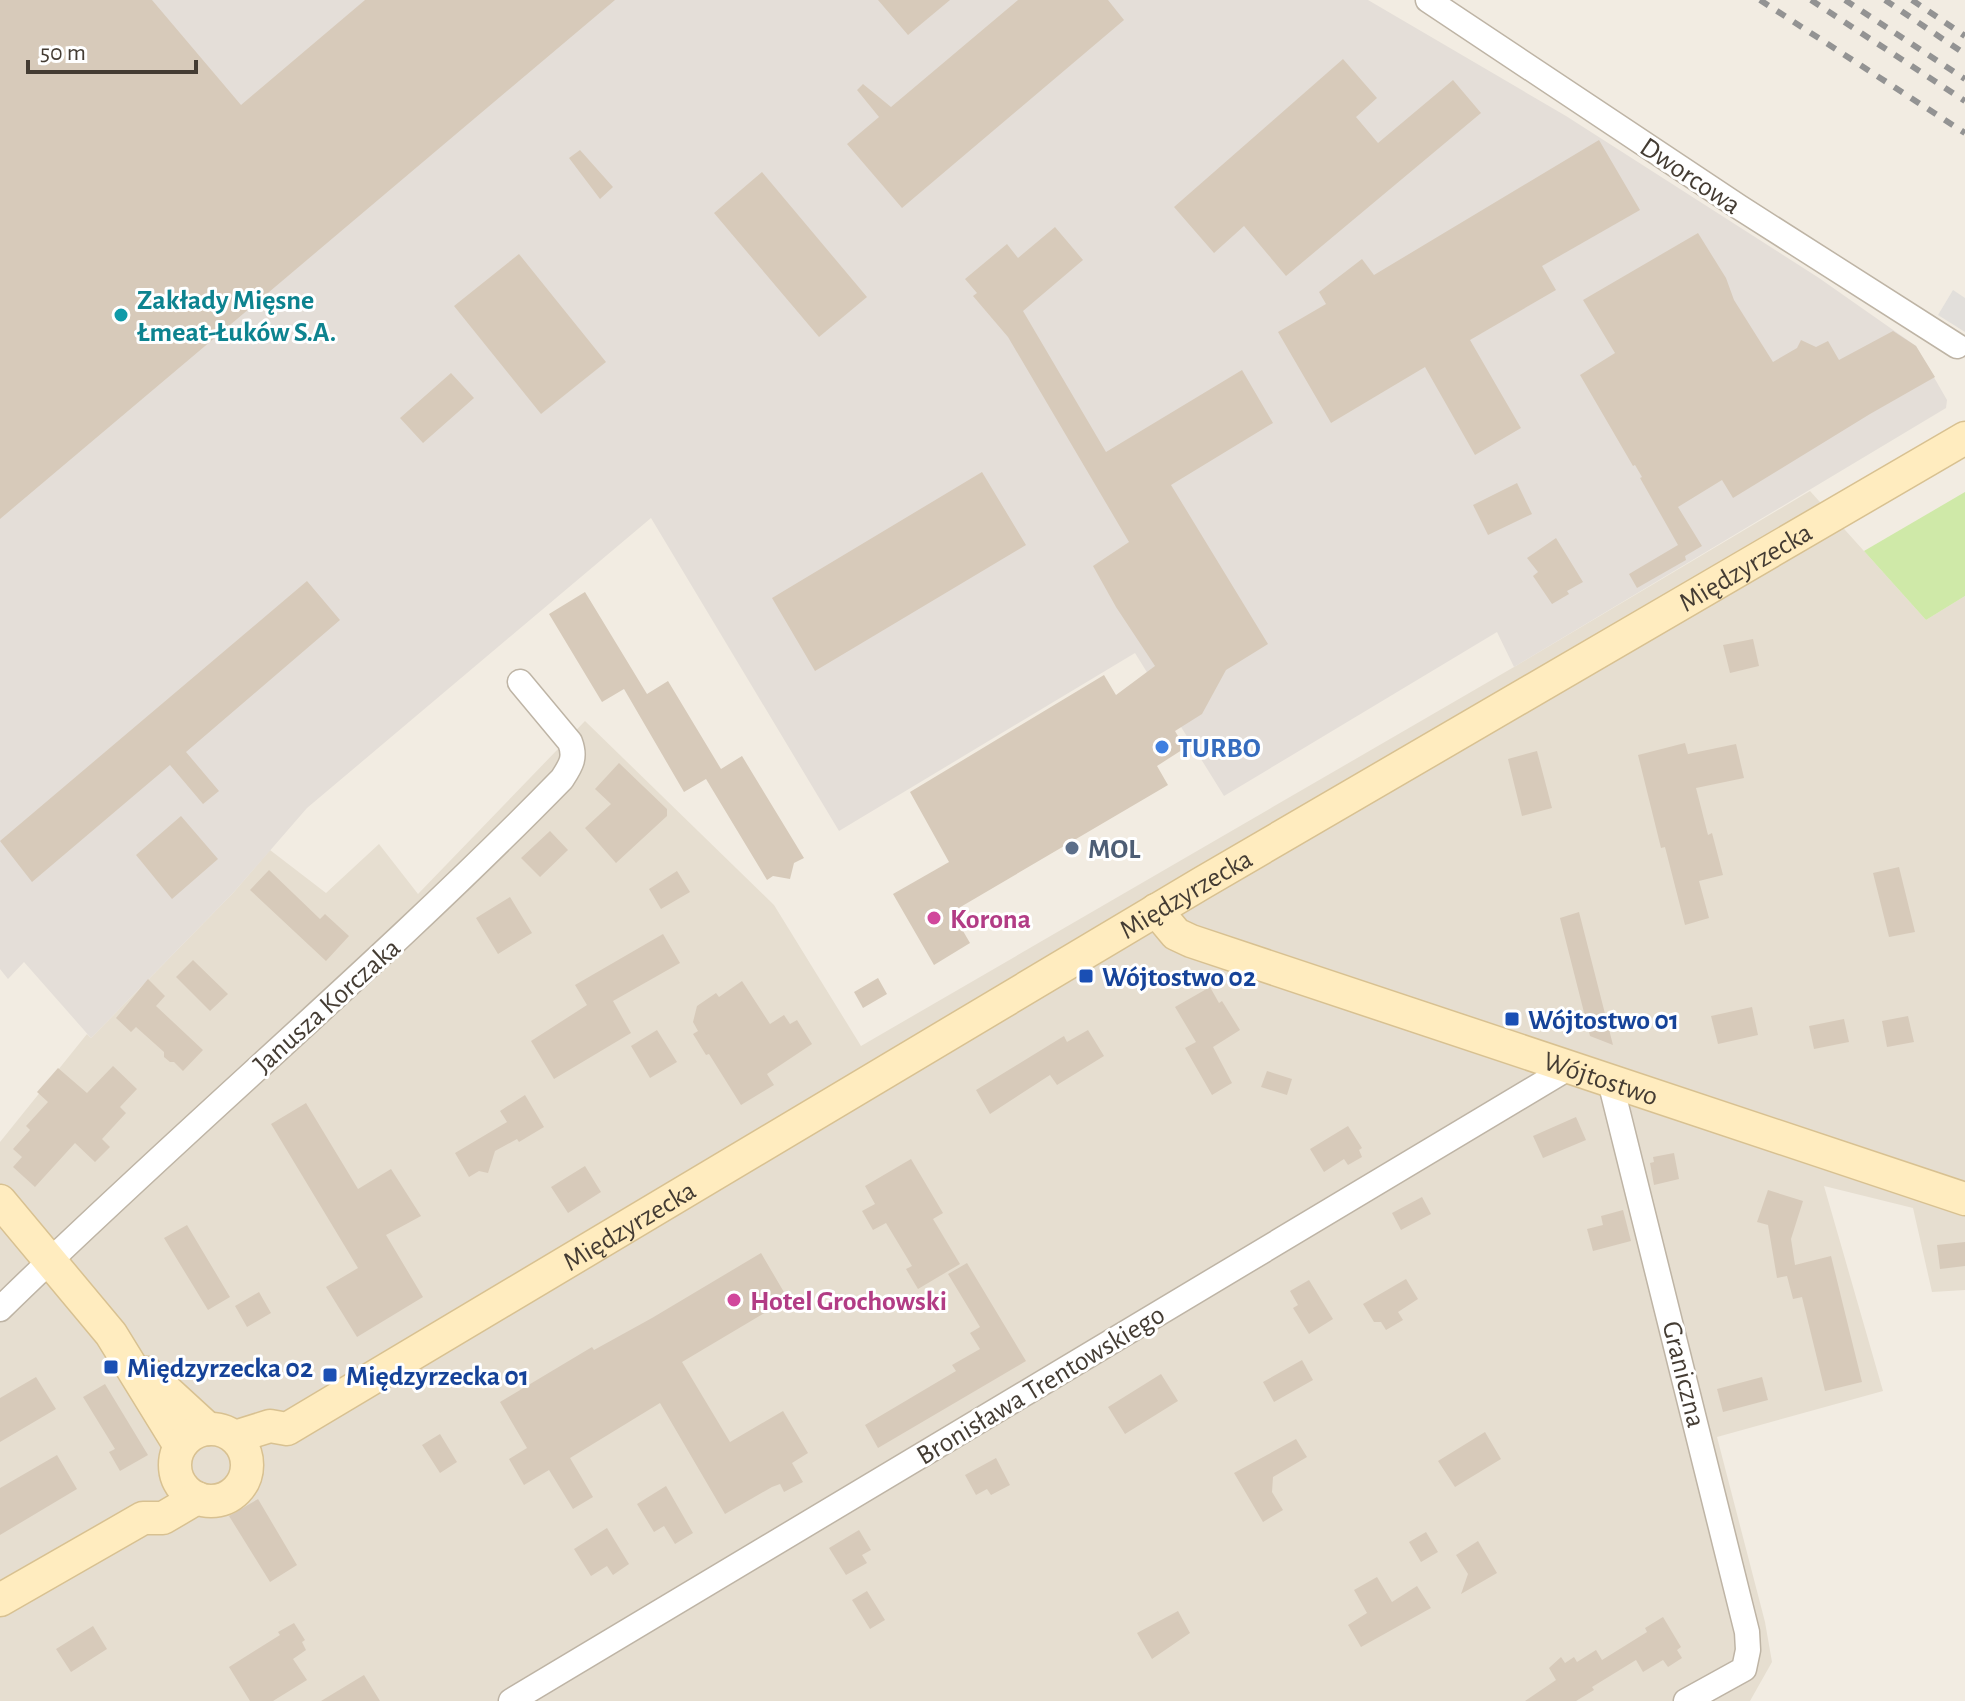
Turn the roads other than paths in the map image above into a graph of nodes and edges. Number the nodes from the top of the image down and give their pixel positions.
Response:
1 (1428, 0) edge
2 (1957, 346) dead end
3 (1965, 438) edge
4 (520, 682) dead end
5 (1156, 910) junction
6 (1570, 1067) junction
7 (1610, 1081) junction
8 (1965, 1199) edge
9 (0, 1201) edge
10 (49, 1261) junction
11 (0, 1309) edge
12 (124, 1352) junction
13 (287, 1429) junction
14 (222, 1433) junction
15 (180, 1446) junction
16 (247, 1468) junction
17 (187, 1488) junction
18 (0, 1600) edge
19 (511, 1701) edge
20 (1686, 1701) edge

1 - 2 street, Dworcowa
3 - 5 main road, Międzyrzecka
4 - 10 street, Janusza Korczaka
5 - 6 main road, Wójtostwo
5 - 13 main road, Międzyrzecka
6 - 7 main road, Wójtostwo
6 - 19 street, Bronisława Trentowskiego
7 - 8 main road, Wójtostwo
7 - 20 street, Graniczna
9 - 10 main road
10 - 11 street, Janusza Korczaka
10 - 12 main road
12 - 14 main road
12 - 15 main road
13 - 14 main road, Międzyrzecka
13 - 16 main road, Międzyrzecka
14 - 15 main road
14 - 16 main road
15 - 17 main road
16 - 17 main road
17 - 18 main road

